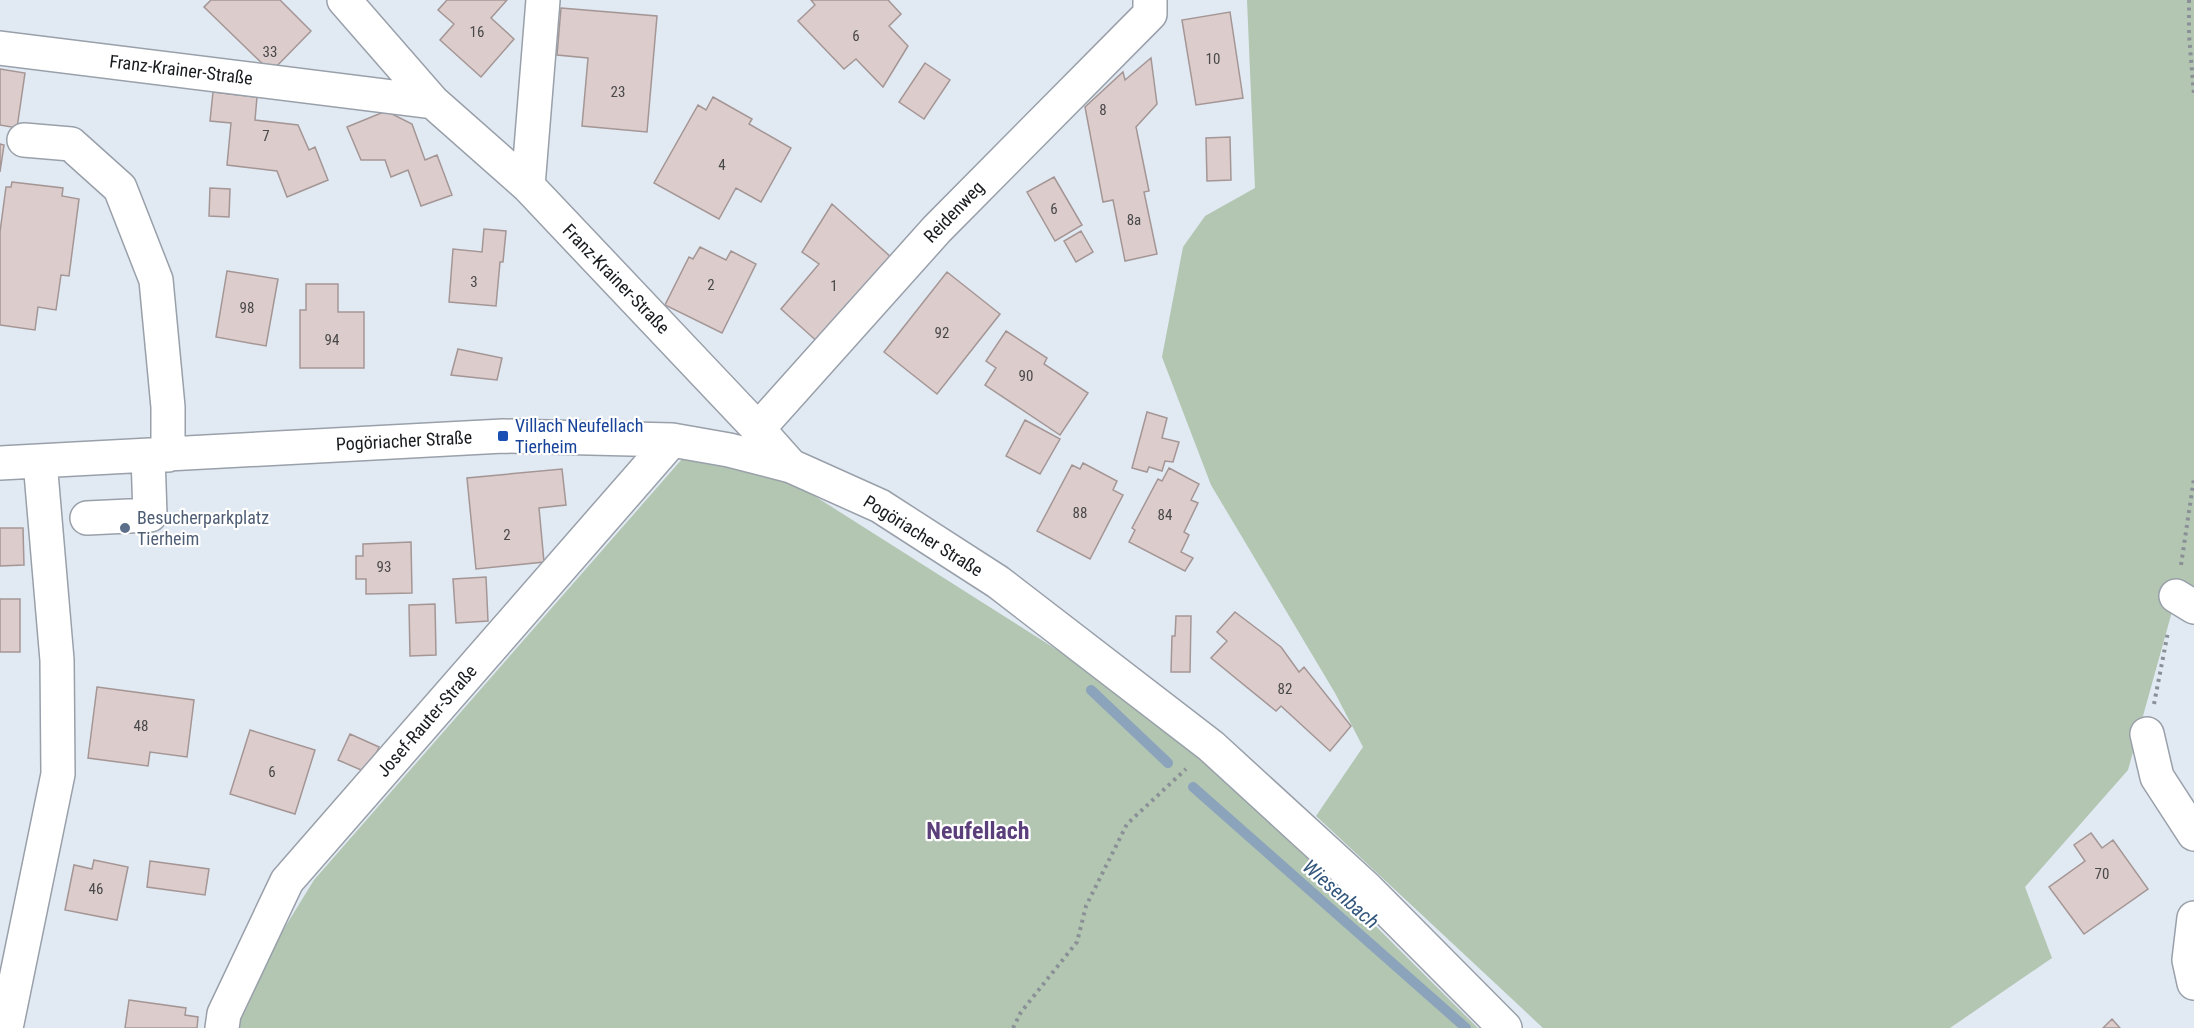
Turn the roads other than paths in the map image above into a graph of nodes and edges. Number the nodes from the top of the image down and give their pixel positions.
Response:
1 (344, 0) edge
2 (543, 0) edge
3 (1150, 0) edge
4 (0, 48) edge
5 (433, 102) junction
6 (24, 141) dead end
7 (528, 186) junction
8 (758, 429) junction
9 (672, 440) junction
10 (158, 455) junction
11 (40, 461) junction
12 (0, 463) edge
13 (791, 466) junction
14 (87, 518) dead end
15 (2147, 734) dead end
16 (2194, 834) edge
17 (2194, 918) edge
18 (2194, 983) edge
19 (6, 1028) edge
20 (222, 1028) edge
21 (1505, 1028) edge

1 - 5 street, Franz-Krainer-Straße
2 - 7 street
3 - 8 street, Reidenweg
4 - 5 street, Franz-Krainer-Straße
5 - 7 street, Franz-Krainer-Straße
6 - 10 street
7 - 8 street, Franz-Krainer-Straße
8 - 13 street, Franz-Krainer-Straße
9 - 10 street, Pogöriacher Straße
9 - 13 street, Pogöriacher Straße
9 - 20 street, Josef-Rauter-Straße
10 - 11 street, Pogöriacher Straße
10 - 14 street
11 - 12 street, Pogöriacher Straße
11 - 19 street
13 - 21 street, Pogöriacher Straße
15 - 16 street
17 - 18 street

